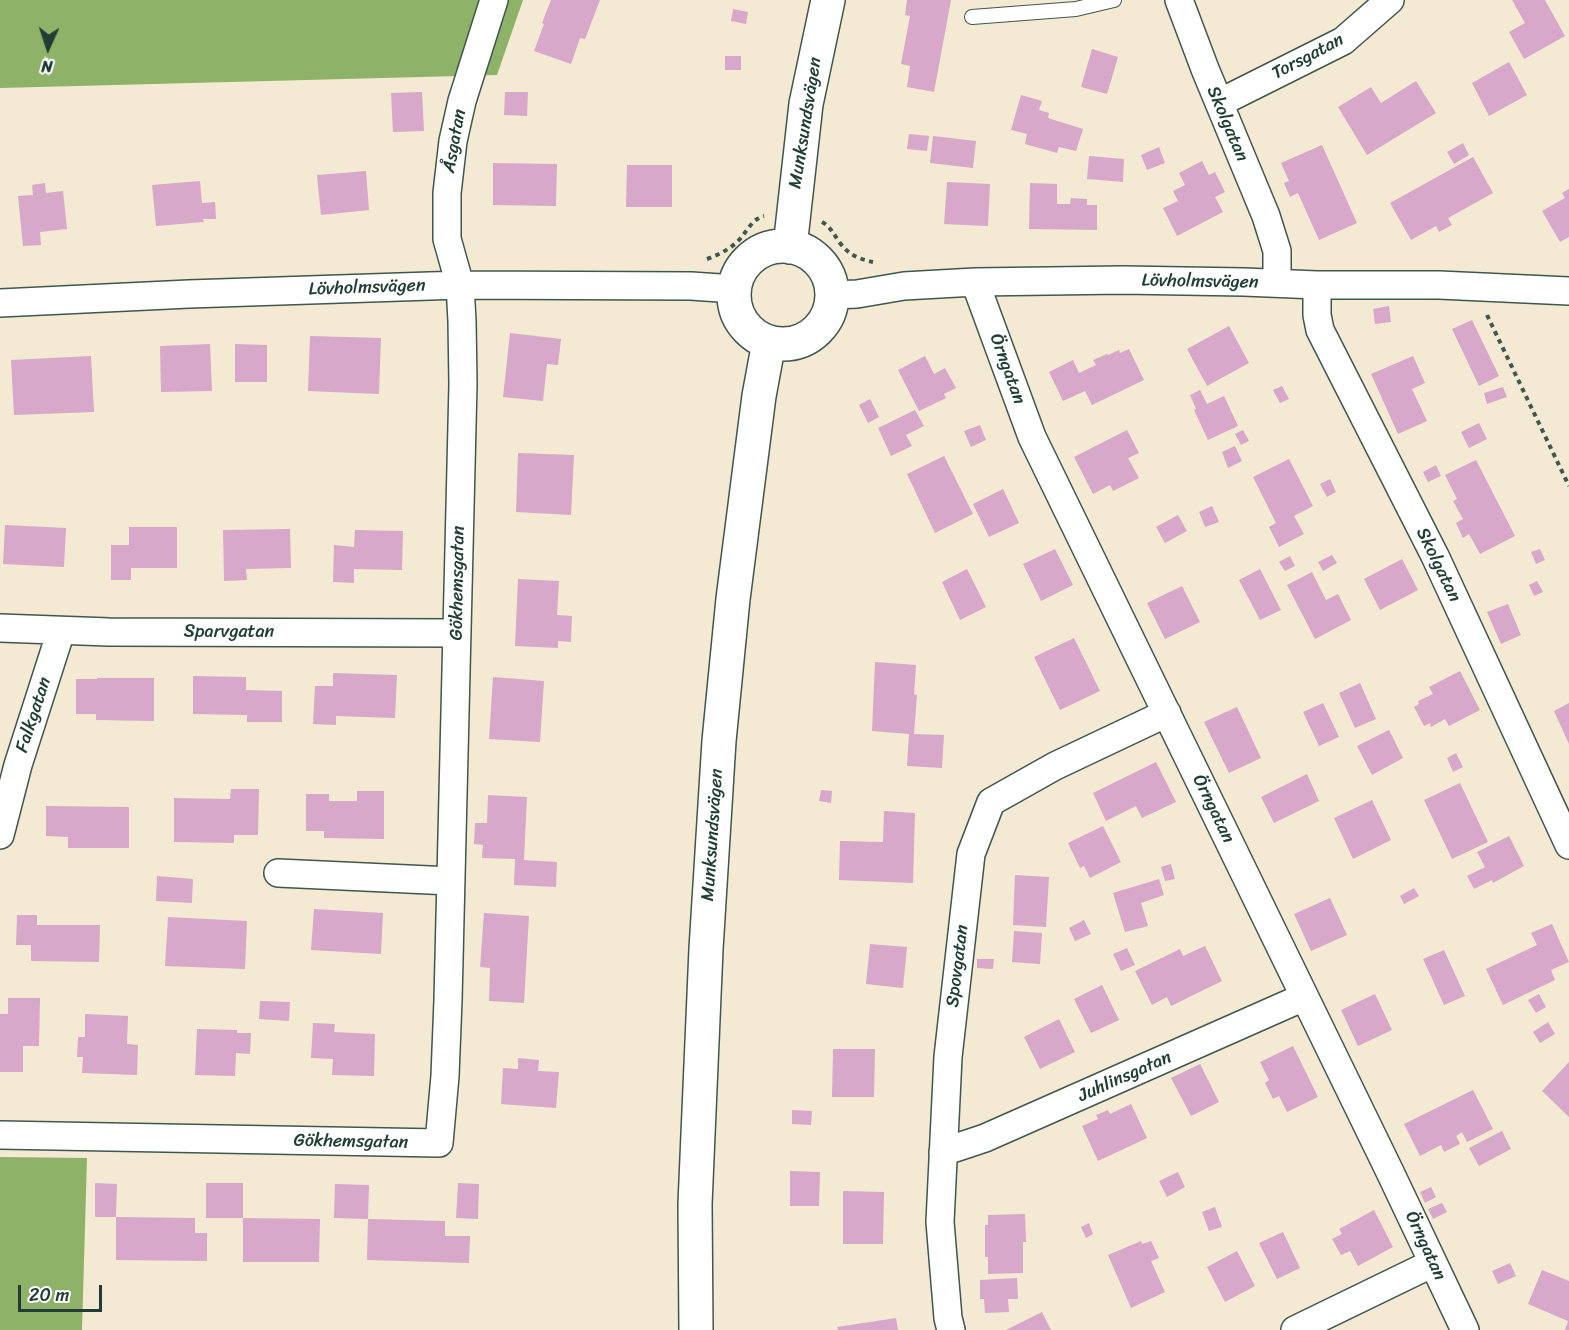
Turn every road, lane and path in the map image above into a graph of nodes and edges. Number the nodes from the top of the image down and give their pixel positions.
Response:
1 (494, 0) edge
2 (828, 0) edge
3 (1114, 0) edge
4 (1179, 0) edge
5 (1390, 0) edge
6 (972, 17) dead end
7 (1219, 103) junction
8 (790, 247) junction
9 (975, 282) junction
10 (1277, 283) junction
11 (460, 285) junction
12 (1317, 285) junction
13 (1472, 285) junction
14 (735, 289) junction
15 (1569, 291) edge
16 (832, 295) junction
17 (0, 303) edge
18 (770, 342) junction
19 (1569, 486) edge
20 (0, 628) edge
21 (61, 631) junction
22 (457, 633) junction
23 (1167, 713) junction
24 (0, 835) edge
25 (1569, 845) edge
26 (278, 873) dead end
27 (451, 881) junction
28 (1304, 997) junction
29 (0, 1134) edge
30 (943, 1152) junction
31 (1433, 1263) junction
32 (696, 1330) edge
33 (951, 1330) edge
34 (1295, 1330) edge
35 (1465, 1330) edge

1 - 11 street, Åsgatan
2 - 8 street, Munksundsvägen
3 - 6 lane
4 - 7 street, Skolgatan
5 - 7 street, Torsgatan
7 - 10 street, Skolgatan
8 - 14 street
8 - 16 street
9 - 10 street, Lövholmsvägen
9 - 16 street, Lövholmsvägen
9 - 23 street, Örngatan
10 - 12 street, Lövholmsvägen
11 - 14 street, Lövholmsvägen
11 - 17 street, Lövholmsvägen
11 - 22 street, Gökhemsgatan
12 - 13 street, Lövholmsvägen
12 - 25 street, Skolgatan
13 - 15 street, Lövholmsvägen
13 - 19 path
14 - 18 street
16 - 18 street
18 - 32 street, Munksundsvägen
20 - 21 street, Sparvgatan
21 - 22 street, Sparvgatan
21 - 24 street, Falkgatan
22 - 27 street, Gökhemsgatan
23 - 28 street, Örngatan
23 - 30 street, Spovgatan
26 - 27 street
27 - 29 street, Gökhemsgatan
28 - 30 street, Juhlinsgatan
28 - 31 street, Örngatan
30 - 33 street, Spovgatan
31 - 34 street
31 - 35 street, Örngatan

